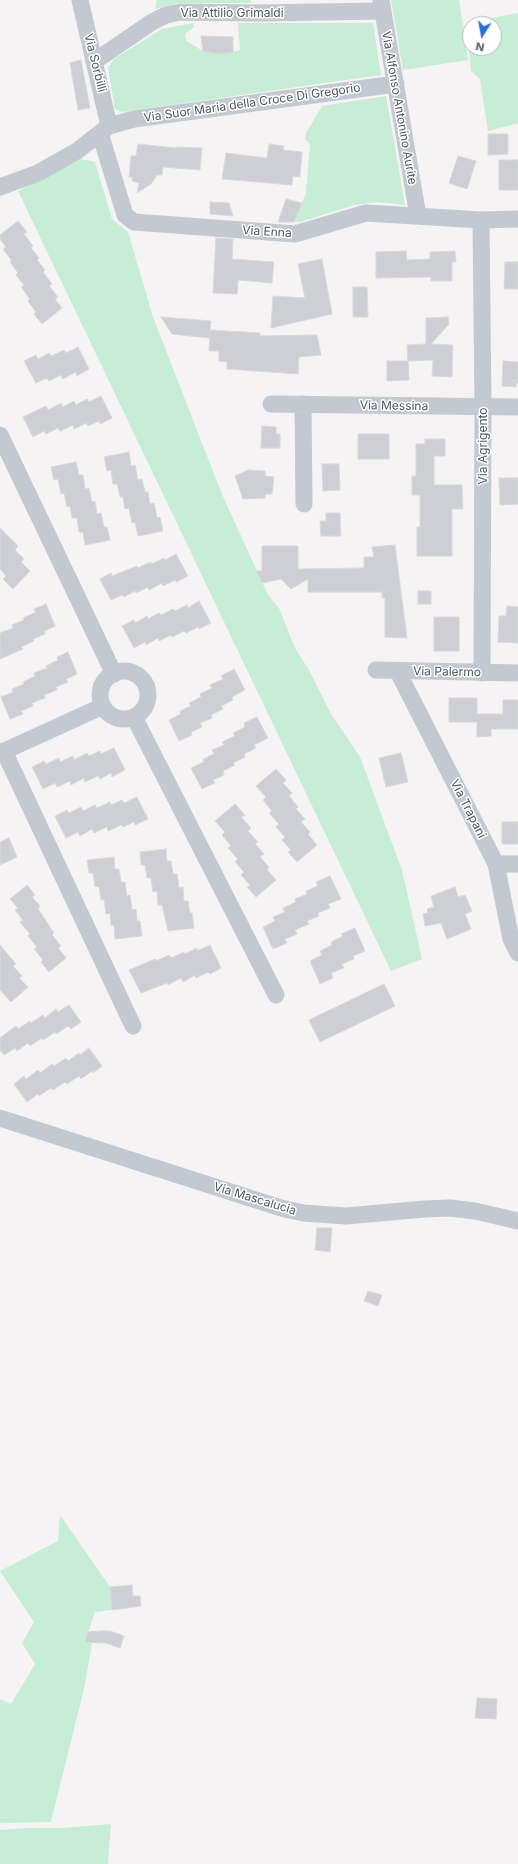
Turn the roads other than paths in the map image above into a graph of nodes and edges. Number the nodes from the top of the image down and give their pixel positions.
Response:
1 (80, 0) edge
2 (382, 5) edge
3 (259, 6) edge
4 (95, 61) junction
5 (396, 84) junction
6 (104, 129) junction
7 (0, 187) edge
8 (418, 216) junction
9 (518, 219) edge
10 (482, 220) junction
11 (271, 404) dead end
12 (302, 404) junction
13 (518, 407) edge
14 (484, 408) junction
15 (0, 435) edge
16 (304, 504) dead end
17 (376, 670) dead end
18 (398, 672) junction
19 (482, 673) junction
20 (518, 673) edge
21 (114, 674) junction
22 (103, 706) junction
23 (134, 717) junction
24 (2, 752) edge
25 (496, 864) junction
26 (518, 864) edge
27 (518, 953) edge
28 (276, 995) dead end
29 (133, 1026) dead end
30 (0, 1118) edge
31 (518, 1221) edge

1 - 4 street, Via Sorbilli
2 - 3 street, Via Attilio Grimaldi
2 - 5 street, Via Alfonso Antonino Aurite
3 - 4 street, Via Attilio Grimaldi
4 - 6 street, Via Sorbilli
5 - 6 street, Via Suor Maria della Croce Di Gregorio
5 - 8 street, Via Alfonso Antonino Aurite
6 - 7 street
6 - 8 street, Via Enna
8 - 10 street, Via Enna
9 - 10 street, Via Enna
10 - 14 street, Via Agrigento
11 - 12 street, Via Messina
12 - 14 street, Via Messina
12 - 16 street
13 - 14 street, Via Messina
14 - 19 street, Via Agrigento
15 - 21 street
17 - 18 street, Via Palermo
18 - 19 street, Via Palermo
18 - 25 street, Via Trapani
19 - 20 street, Via Palermo
21 - 22 street
21 - 23 street
22 - 23 street
22 - 24 street
23 - 28 street
24 - 29 street
25 - 26 street
25 - 27 street, Via Trapani
30 - 31 street, Via Mascalucia

